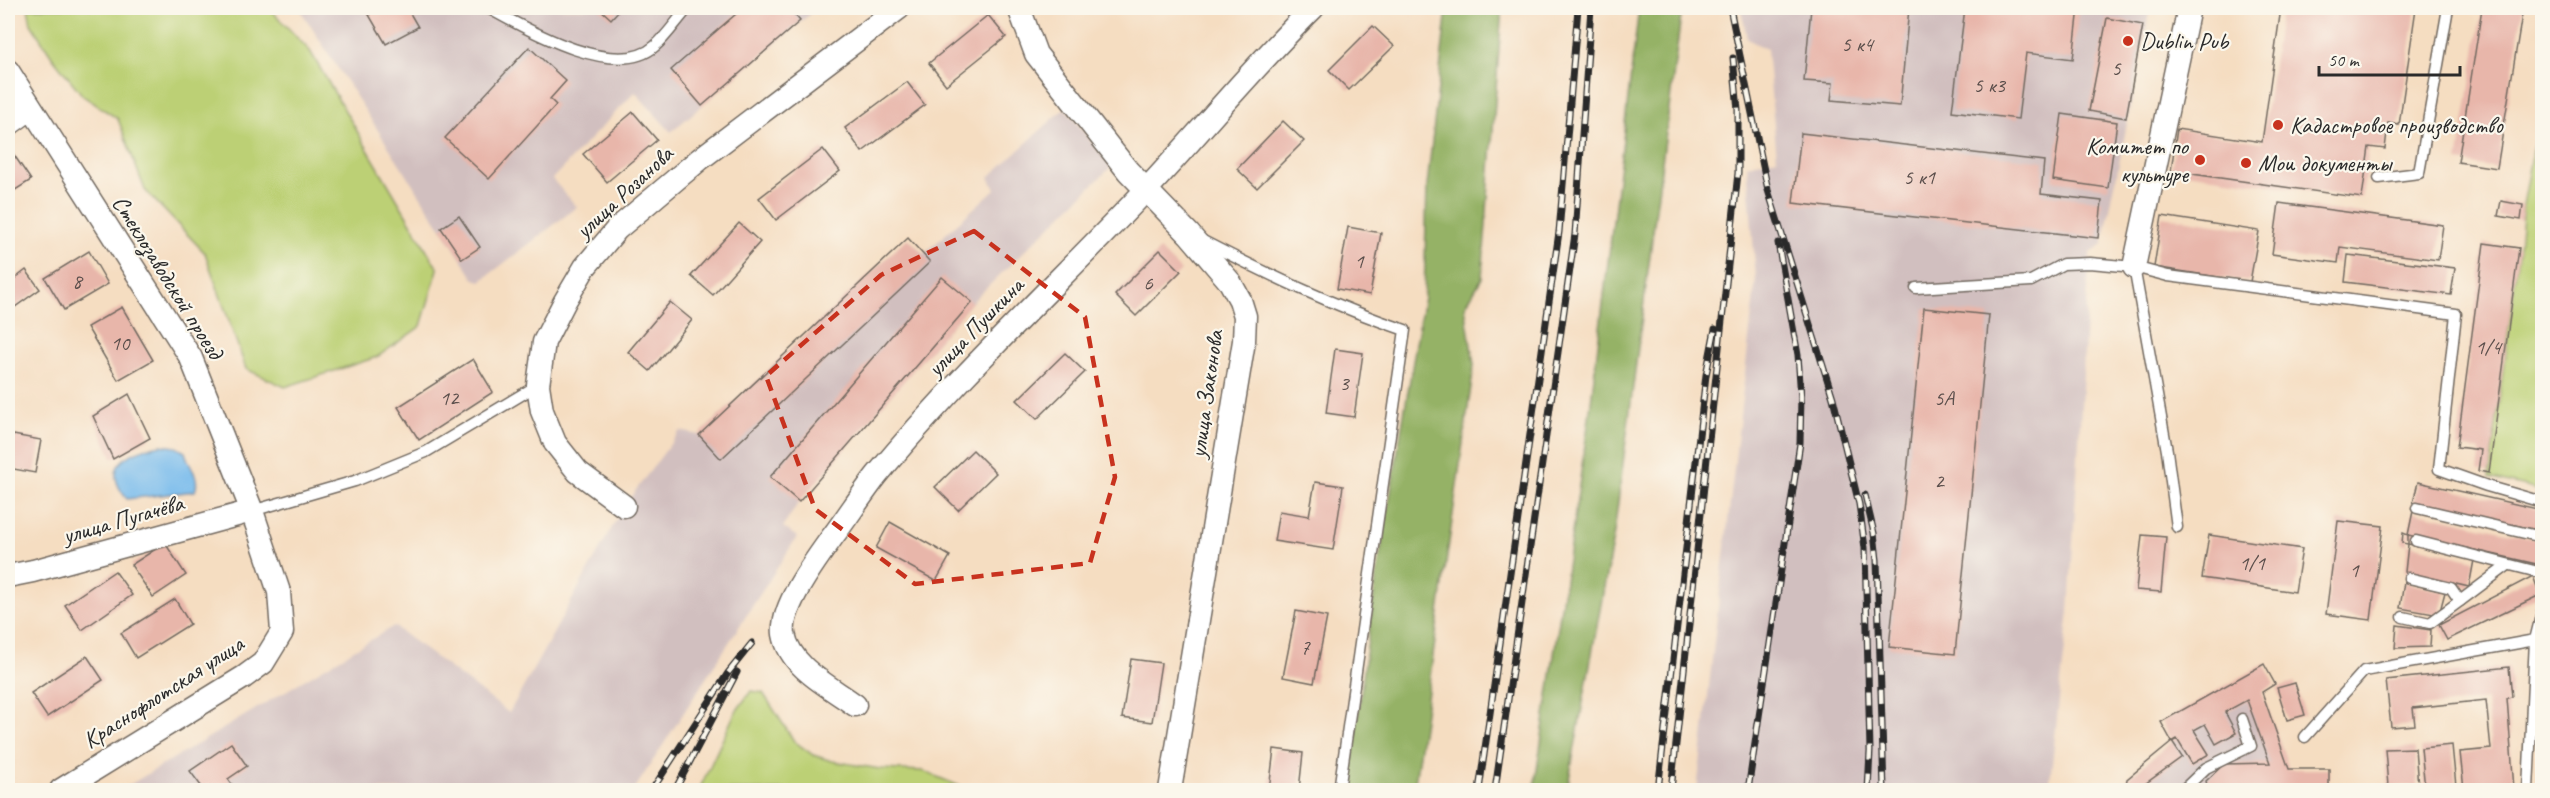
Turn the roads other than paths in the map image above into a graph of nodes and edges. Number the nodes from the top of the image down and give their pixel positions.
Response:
1 (489, 8) edge
2 (688, 8) edge
3 (899, 8) edge
4 (1019, 8) edge
5 (1313, 8) edge
6 (2189, 8) edge
7 (2448, 8) edge
8 (8, 71) edge
9 (30, 109) junction
10 (8, 125) edge
11 (2379, 178) dead end
12 (1146, 189) junction
13 (1189, 234) junction
14 (2133, 267) junction
15 (1916, 288) dead end
16 (538, 385) junction
17 (2542, 502) edge
18 (624, 506) dead end
19 (2417, 508) dead end
20 (252, 511) junction
21 (2177, 527) dead end
22 (2542, 537) edge
23 (2416, 542) dead end
24 (2508, 565) junction
25 (2542, 573) edge
26 (8, 576) edge
27 (2409, 578) dead end
28 (279, 592) joint
29 (2460, 601) junction
30 (2542, 612) edge
31 (2403, 617) dead end
32 (2535, 640) junction
33 (855, 705) dead end
34 (2242, 719) dead end
35 (2305, 737) dead end
36 (61, 790) edge
37 (1170, 790) edge
38 (1340, 790) edge
39 (2183, 790) edge
40 (2528, 790) edge

1 - 2 lane
3 - 16 street, улица Розанова
4 - 12 street, улица Законова
5 - 12 street, улица Пушкина
6 - 14 street
7 - 11 lane
8 - 9 street, Стеклозаводской проезд
9 - 10 street
9 - 20 street, Стеклозаводской проезд
12 - 13 street, улица Законова
12 - 33 street, улица Пушкина
13 - 37 street, улица Законова
13 - 38 lane
14 - 15 lane
14 - 17 lane
14 - 21 lane
16 - 18 street, улица Розанова
16 - 20 lane
19 - 22 lane
20 - 26 street, улица Пугачёва
20 - 28 street, Стеклозаводской проезд
23 - 24 lane
24 - 25 lane
24 - 29 lane
27 - 29 lane
28 - 36 street, Краснофлотская улица
29 - 31 lane
30 - 32 lane
32 - 35 lane
32 - 40 lane
34 - 39 lane

